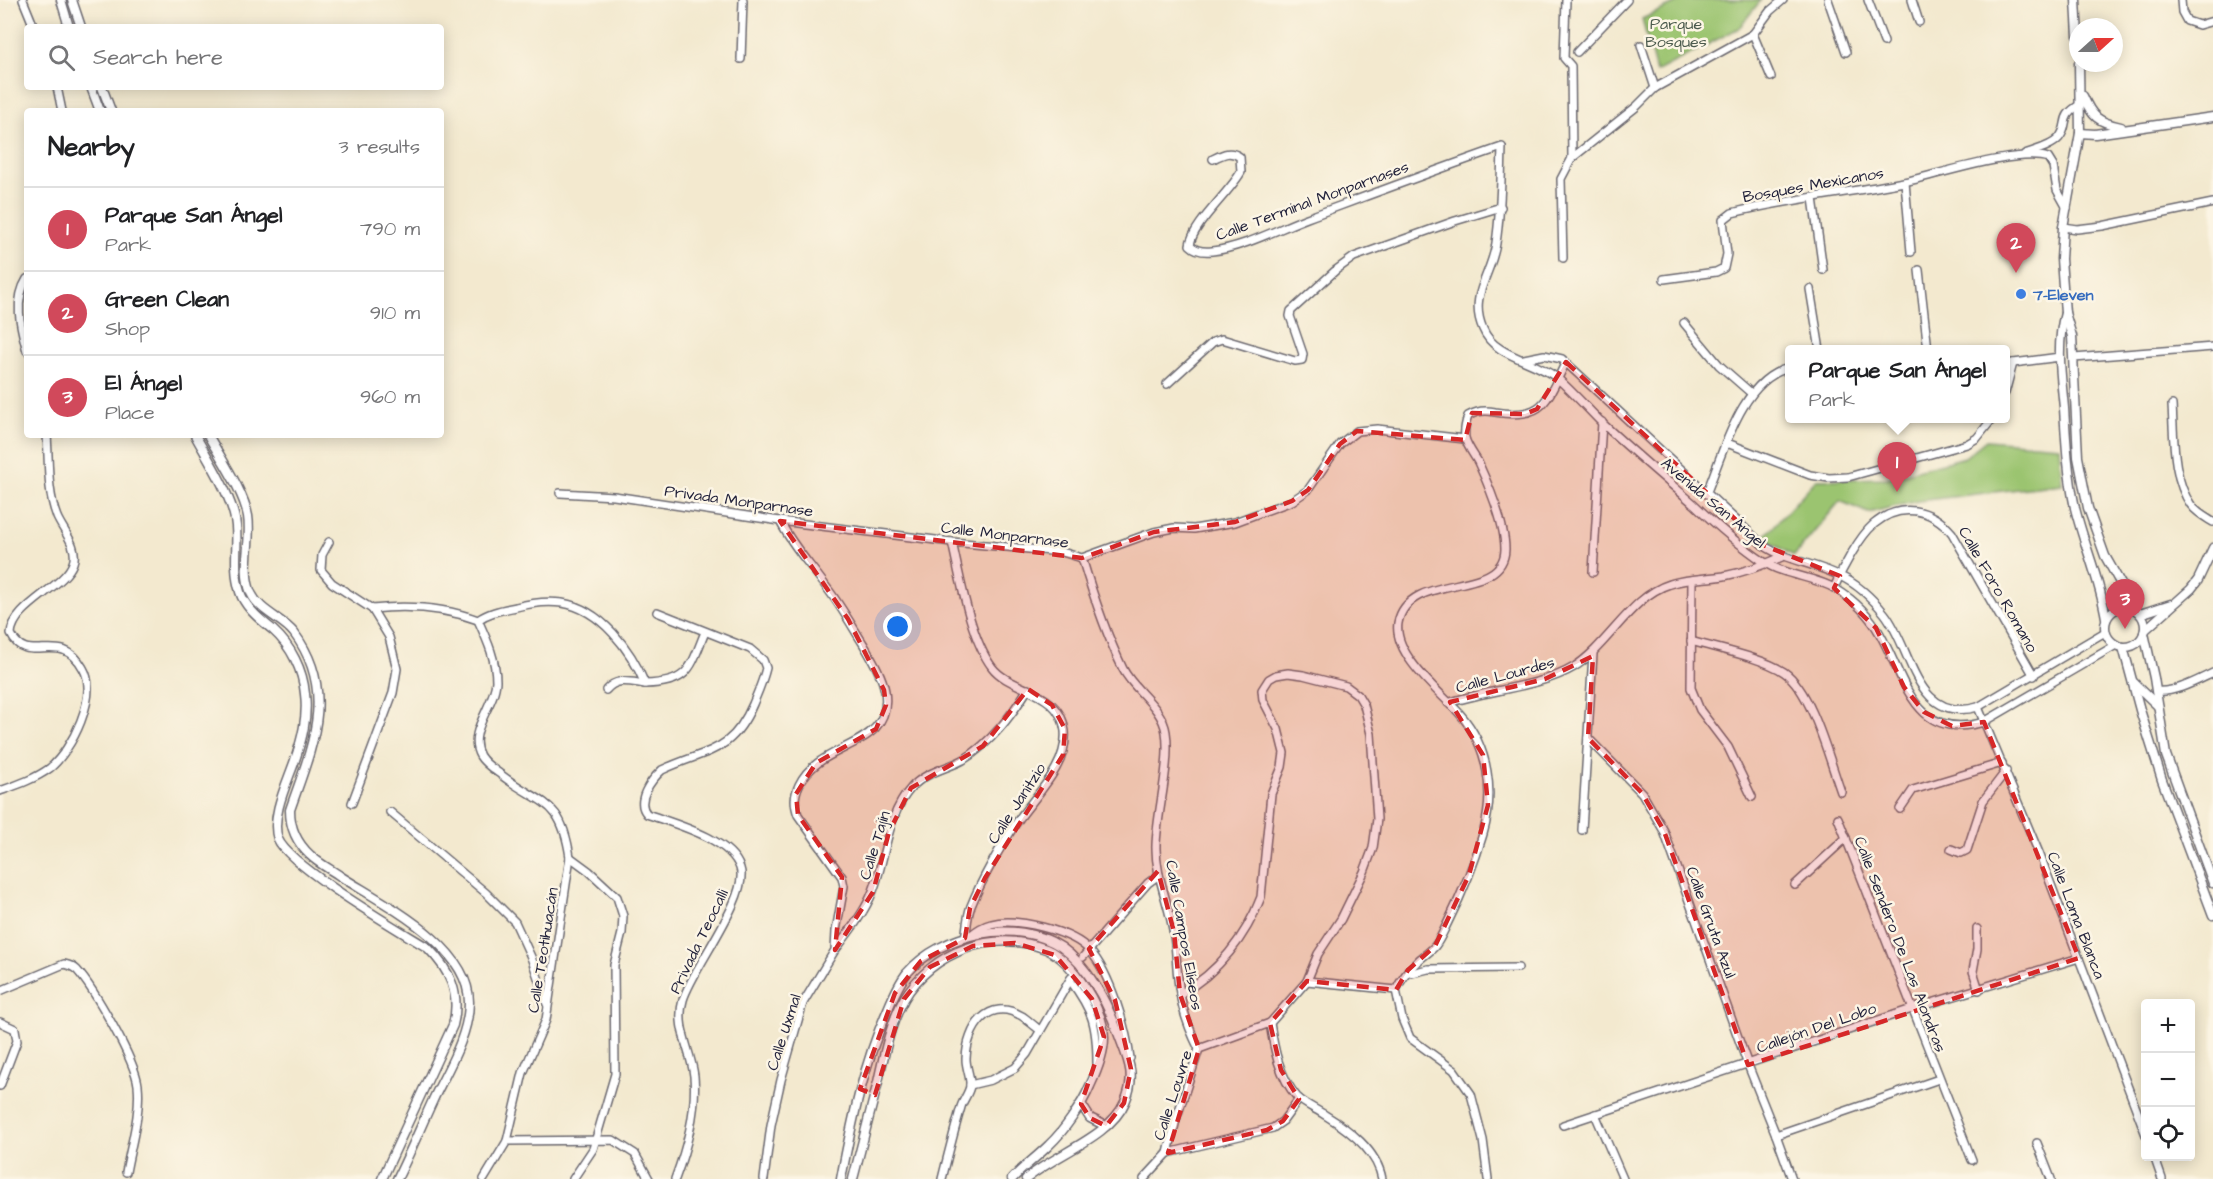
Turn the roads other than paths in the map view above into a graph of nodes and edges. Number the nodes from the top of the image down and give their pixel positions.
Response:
1 (22, 0) edge
2 (61, 0) edge
3 (72, 0) edge
4 (743, 0) edge
5 (1566, 0) edge
6 (1627, 0) edge
7 (1783, 0) edge
8 (1828, 0) edge
9 (1868, 0) edge
10 (1912, 0) edge
11 (2076, 0) edge
12 (2181, 0) edge
13 (2077, 18) edge
14 (2213, 21) edge
15 (1919, 22) dead end
16 (33, 24) edge
17 (68, 24) edge
18 (80, 24) edge
19 (1753, 34) junction
20 (1884, 42) dead end
21 (1641, 45) dead end
22 (1577, 52) dead end
23 (1846, 52) dead end
24 (741, 59) dead end
25 (2079, 72) edge
26 (1771, 77) dead end
27 (1655, 88) junction
28 (58, 90) edge
29 (92, 90) edge
30 (103, 90) edge
31 (2080, 91) junction
32 (2081, 104) junction
33 (61, 108) edge
34 (99, 108) edge
35 (110, 108) edge
36 (2213, 117) edge
37 (2127, 128) junction
38 (2080, 133) junction
39 (1502, 147) joint
40 (2017, 157) junction
41 (1572, 158) junction
42 (1213, 159) dead end
43 (1905, 182) junction
44 (1813, 198) junction
45 (2213, 203) edge
46 (1501, 207) junction
47 (2067, 208) junction
48 (2063, 227) junction
49 (1911, 252) dead end
50 (1563, 258) dead end
51 (1823, 270) dead end
52 (1919, 270) dead end
53 (1664, 279) dead end
54 (24, 287) edge
55 (1810, 289) dead end
56 (2065, 313) junction
57 (1684, 323) dead end
58 (24, 337) edge
59 (1819, 345) edge
60 (1927, 345) edge
61 (2213, 347) edge
62 (2060, 357) junction
63 (2074, 358) junction
64 (1524, 359) junction
65 (1566, 362) junction
66 (2010, 363) edge
67 (1785, 370) edge
68 (1557, 379) junction
69 (1167, 384) dead end
70 (1751, 393) junction
71 (2172, 405) dead end
72 (1602, 422) junction
73 (1989, 423) edge
74 (46, 438) edge
75 (197, 438) edge
76 (210, 438) edge
77 (1465, 439) junction
78 (1727, 443) junction
79 (560, 493) dead end
80 (1706, 494) junction
81 (780, 521) junction
82 (2213, 522) edge
83 (861, 529) joint
84 (329, 542) dead end
85 (952, 542) junction
86 (2213, 548) edge
87 (1784, 556) junction
88 (1082, 558) junction
89 (1767, 564) junction
90 (1593, 572) dead end
91 (1839, 576) junction
92 (1692, 580) junction
93 (1834, 588) junction
94 (2171, 604) junction
95 (372, 609) junction
96 (2138, 611) junction
97 (657, 612) dead end
98 (2106, 618) junction
99 (477, 620) junction
100 (705, 632) junction
101 (2105, 632) junction
102 (2144, 632) junction
103 (1691, 641) junction
104 (2120, 646) junction
105 (1593, 654) junction
106 (2213, 673) edge
107 (2034, 676) junction
108 (2132, 682) junction
109 (645, 684) junction
110 (1028, 689) junction
111 (606, 690) dead end
112 (2156, 691) junction
113 (1448, 703) junction
114 (2158, 706) junction
115 (1978, 707) junction
116 (1984, 722) junction
117 (1588, 738) junction
118 (2153, 751) junction
119 (2002, 762) junction
120 (2006, 771) junction
121 (0, 791) edge
122 (1841, 792) dead end
123 (2179, 793) junction
124 (1752, 797) dead end
125 (352, 803) dead end
126 (1900, 809) dead end
127 (390, 812) dead end
128 (1838, 818) dead end
129 (1582, 830) dead end
130 (1846, 838) junction
131 (2186, 843) junction
132 (1951, 849) dead end
133 (570, 857) junction
134 (1159, 875) junction
135 (2213, 883) edge
136 (1795, 885) dead end
137 (2213, 915) edge
138 (1977, 929) dead end
139 (967, 937) junction
140 (1089, 949) junction
141 (835, 950) junction
142 (1083, 957) dead end
143 (2079, 958) junction
144 (1518, 968) dead end
145 (1408, 970) junction
146 (1307, 981) junction
147 (1396, 990) junction
148 (1979, 990) junction
149 (0, 991) edge
150 (1180, 994) junction
151 (547, 1004) junction
152 (1912, 1010) junction
153 (0, 1022) edge
154 (1270, 1023) junction
155 (1040, 1030) junction
156 (1199, 1049) junction
157 (1748, 1065) junction
158 (1097, 1067) junction
159 (1131, 1069) junction
160 (1940, 1079) junction
161 (970, 1085) junction
162 (0, 1086) edge
163 (860, 1089) junction
164 (874, 1095) junction
165 (1299, 1099) junction
166 (856, 1103) junction
167 (1081, 1104) junction
168 (870, 1109) junction
169 (1595, 1114) junction
170 (2141, 1124) edge
171 (1563, 1125) dead end
172 (1106, 1126) junction
173 (1776, 1135) junction
174 (597, 1138) junction
175 (507, 1141) junction
176 (2037, 1143) dead end
177 (1168, 1153) junction
178 (1972, 1160) dead end
179 (2156, 1161) edge
180 (388, 1168) junction
181 (126, 1172) dead end
182 (398, 1176) edge
183 (382, 1179) edge
184 (484, 1179) edge
185 (573, 1179) edge
186 (649, 1179) edge
187 (675, 1179) edge
188 (764, 1179) edge
189 (841, 1179) edge
190 (853, 1179) edge
191 (942, 1179) edge
192 (1012, 1179) edge
193 (1026, 1179) edge
194 (1144, 1179) edge
195 (1382, 1179) edge
196 (1488, 1179) edge
197 (1623, 1179) edge
198 (1792, 1179) edge
199 (2051, 1179) edge
200 (2162, 1179) edge

1 - 16 street
2 - 17 street
3 - 18 street
4 - 24 street
5 - 41 street
6 - 22 street
7 - 19 street
8 - 23 street
9 - 20 street
10 - 15 street
11 - 13 street
12 - 14 street
19 - 26 street
19 - 27 street
21 - 27 street
25 - 31 street
27 - 41 street
28 - 33 street
29 - 34 street
30 - 35 street
31 - 32 street
31 - 37 street
32 - 38 street
32 - 40 street, Bosques Mexicanos
36 - 37 street
37 - 38 street
38 - 47 street
39 - 42 street, Calle Terminal Monparnases
39 - 46 street, Avenida San Ángel
40 - 43 street, Bosques Mexicanos
40 - 47 street, Bosques Mexicanos
41 - 50 street
43 - 44 street, Bosques Mexicanos
43 - 49 street
44 - 51 street
44 - 53 street, Bosques Mexicanos
45 - 48 street
46 - 64 street, Avenida San Ángel
46 - 69 street
47 - 48 street
48 - 56 street
52 - 60 street
54 - 58 street
55 - 59 street
56 - 62 street
56 - 63 street
57 - 70 street
61 - 63 street
62 - 66 street
62 - 98 street
63 - 96 street
64 - 65 street, Avenida San Ángel
64 - 68 street, Avenida San Ángel
65 - 68 street
65 - 80 street, Avenida San Ángel
67 - 70 street
68 - 72 street, Avenida San Ángel
68 - 77 street
70 - 78 street
71 - 82 street
72 - 89 street, Avenida San Ángel
72 - 90 street
73 - 78 street
74 - 121 street
75 - 180 street
76 - 182 street
77 - 88 street, Calle Monparnase
77 - 113 street
78 - 80 street
79 - 81 street, Privada Monparnase
80 - 87 street, Avenida San Ángel
81 - 83 street, Privada Monparnase
81 - 141 street, Calle Uxmal
83 - 85 street, Calle Monparnase
84 - 95 street
85 - 88 street, Calle Monparnase
85 - 110 street, Calle Janitzio
86 - 94 street
87 - 89 street, Calle Lourdes
87 - 91 street, Avenida San Ángel
88 - 134 street, Calle Campos Elíseos
89 - 92 street, Calle Lourdes
89 - 93 street, Avenida San Ángel
91 - 93 street, Calle Foro Romano
91 - 107 street, Calle Foro Romano
91 - 115 street, Avenida San Ángel
92 - 103 street
92 - 105 street, Calle Lourdes
93 - 116 street, Avenida San Ángel
94 - 96 street
94 - 102 street
95 - 99 street
95 - 125 street
96 - 98 street
96 - 102 street
97 - 100 street, Privada Teocalli
98 - 101 street
99 - 109 street
99 - 133 street
100 - 109 street
100 - 187 street, Privada Teocalli
101 - 104 street
101 - 107 street, Avenida San Ángel
102 - 104 street
102 - 112 street
103 - 122 street
103 - 124 street
104 - 108 street
104 - 116 street, Avenida San Ángel
105 - 113 street, Calle Lourdes
105 - 117 street
106 - 112 street
107 - 115 street, Avenida San Ángel
108 - 114 street
108 - 118 street
109 - 111 street
110 - 139 street, Calle Janitzio
110 - 141 street, Calle Tajín
112 - 114 street
113 - 145 street
114 - 123 street
115 - 116 street, Calle Loma Blanca
116 - 119 street, Calle Loma Blanca
117 - 129 street
117 - 157 street, Calle Gruta Azul
118 - 123 street
118 - 131 street
119 - 120 street, Calle Loma Blanca
119 - 126 street
120 - 132 street
120 - 143 street, Calle Loma Blanca
123 - 131 street
123 - 135 street
127 - 151 street
128 - 130 street, Calle Sendero De Las Alondras
130 - 136 street
130 - 152 street, Calle Sendero De Las Alondras
131 - 137 street
133 - 151 street, Calle Teotihuacán
133 - 174 street
134 - 140 street
134 - 150 street, Calle Campos Elíseos
138 - 148 street
139 - 140 street
139 - 159 street
139 - 163 street
140 - 142 street
140 - 159 street
141 - 188 street, Calle Uxmal
143 - 148 street, Callejón Del Lobo
143 - 170 street, Calle Loma Blanca
144 - 145 street
145 - 147 street
146 - 147 street
146 - 150 street
146 - 154 street, Calle Louvre
147 - 196 street
148 - 152 street, Callejón Del Lobo
149 - 181 street
150 - 156 street, Calle Campos Elíseos
151 - 175 street, Calle Teotihuacán
152 - 157 street, Callejón Del Lobo
152 - 160 street, Calle Sendero De Las Alondras
153 - 162 street
154 - 156 street, Calle Louvre
154 - 165 street
155 - 158 street
155 - 161 street
155 - 161 street
156 - 177 street, Calle Louvre
157 - 169 street, Callejón Del Lobo
157 - 173 street, Calle Gruta Azul
158 - 164 street
158 - 167 street
159 - 172 street
160 - 173 street
160 - 178 street, Calle Sendero De Las Alondras
161 - 191 street
163 - 164 street
163 - 166 street
164 - 168 street
165 - 177 street
165 - 195 street
166 - 168 street
166 - 189 street
167 - 172 street
167 - 192 street
168 - 190 street
169 - 171 street, Callejón Del Lobo
169 - 197 street
172 - 193 street
173 - 198 street, Calle Gruta Azul
174 - 175 street
174 - 185 street
174 - 186 street
175 - 184 street, Calle Teotihuacán
176 - 199 street
177 - 194 street, Calle Louvre
179 - 200 street
180 - 182 street
180 - 183 street

